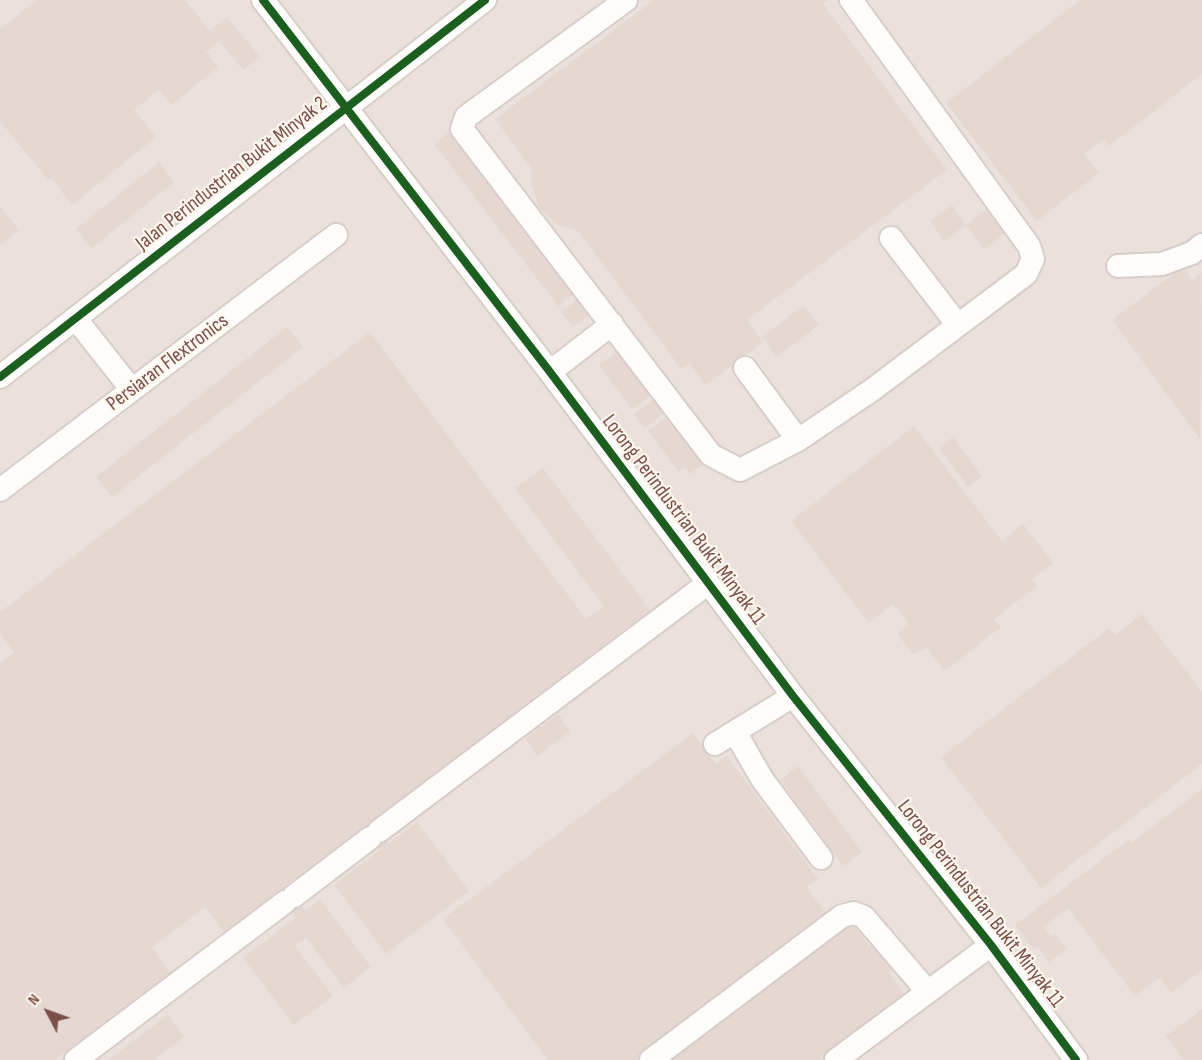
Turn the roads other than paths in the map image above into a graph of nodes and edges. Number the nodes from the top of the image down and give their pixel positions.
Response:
1 (263, 0) edge
2 (485, 0) edge
3 (626, 0) edge
4 (851, 0) edge
5 (346, 108) junction
6 (336, 235) dead end
7 (891, 238) dead end
8 (1202, 245) edge
9 (1118, 266) dead end
10 (76, 319) junction
11 (612, 324) junction
12 (957, 324) junction
13 (745, 368) dead end
14 (550, 372) junction
15 (0, 377) edge
16 (132, 390) junction
17 (798, 440) junction
18 (0, 490) edge
19 (707, 584) junction
20 (793, 696) junction
21 (735, 732) junction
22 (715, 744) dead end
23 (821, 858) dead end
24 (992, 945) junction
25 (928, 992) junction
26 (76, 1060) edge
27 (651, 1060) edge
28 (836, 1060) edge
29 (1076, 1060) edge

1 - 5 street, Lorong Perindustrian Bukit Minyak 11
2 - 5 street, Jalan Perindustrian Bukit Minyak 2
3 - 11 street
4 - 12 street
5 - 10 street, Jalan Perindustrian Bukit Minyak 2
5 - 14 street, Lorong Perindustrian Bukit Minyak 11
6 - 16 street, Persiaran Flextronics
7 - 12 street
8 - 9 street
10 - 15 street, Jalan Perindustrian Bukit Minyak 2
10 - 16 street
11 - 14 street
11 - 17 street
12 - 17 street
13 - 17 street
14 - 19 street, Lorong Perindustrian Bukit Minyak 11
16 - 18 street, Persiaran Flextronics
19 - 20 street, Lorong Perindustrian Bukit Minyak 11
19 - 26 street
20 - 21 street
20 - 24 street, Lorong Perindustrian Bukit Minyak 11
21 - 22 street
21 - 23 street
24 - 25 street
24 - 29 street, Lorong Perindustrian Bukit Minyak 11
25 - 27 street
25 - 28 street

